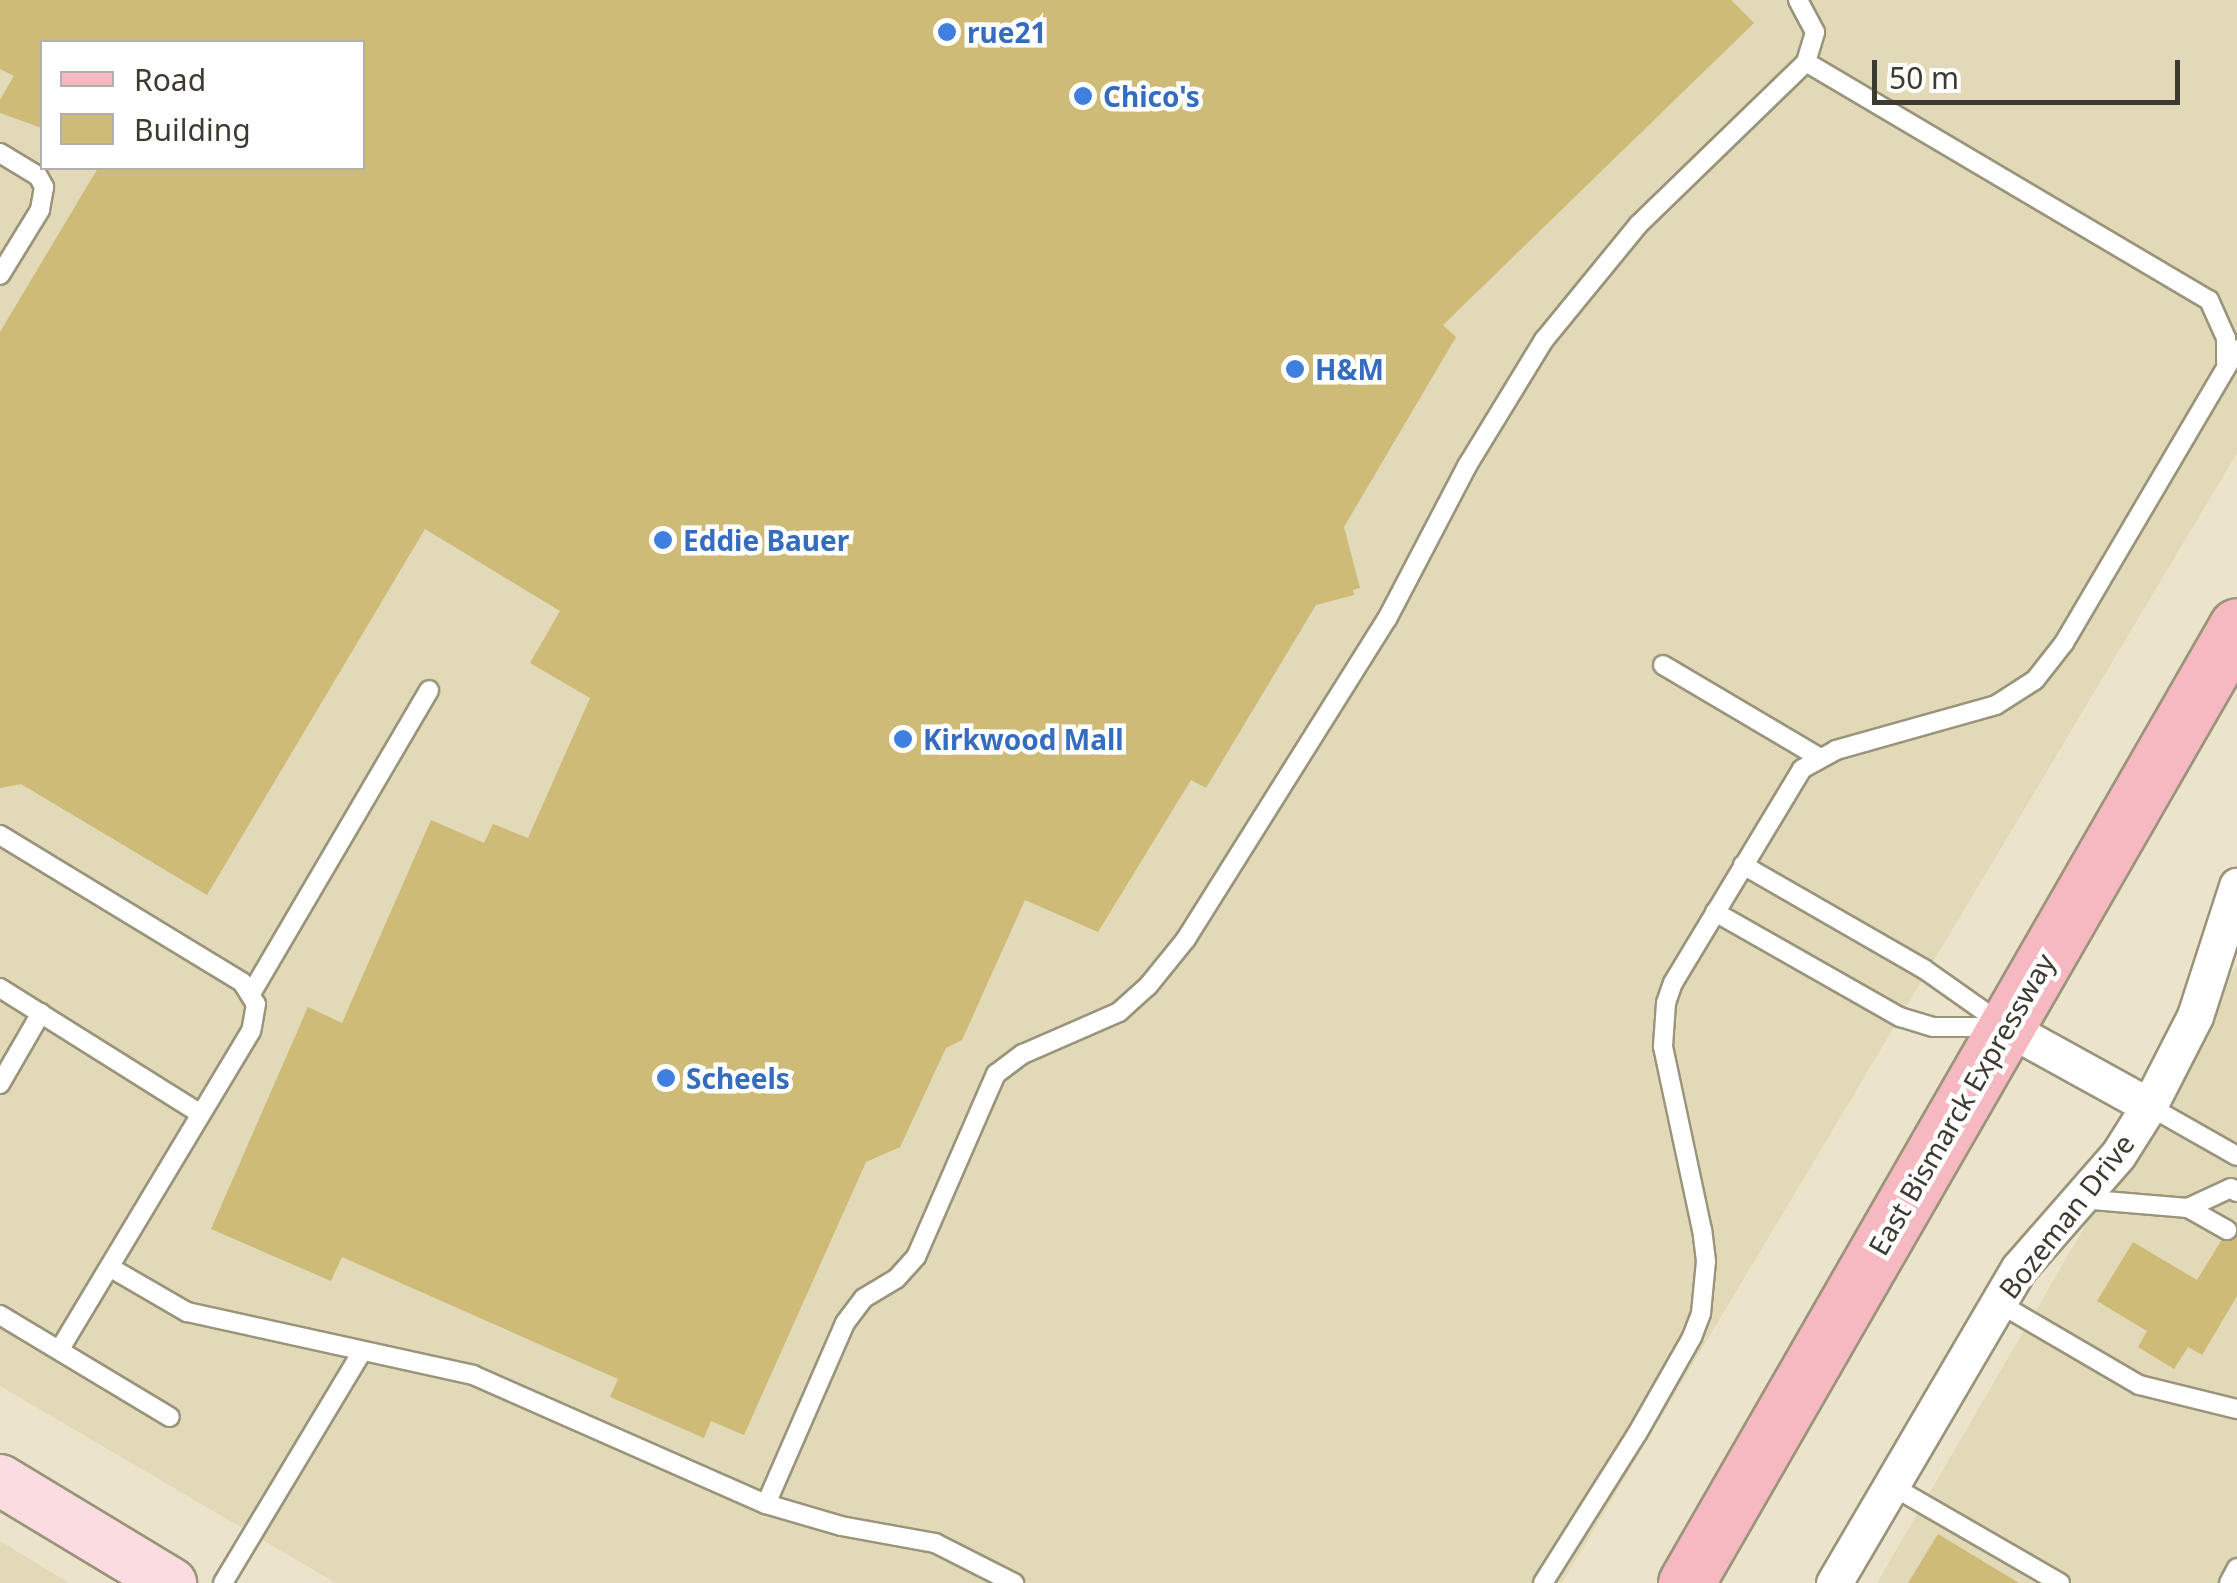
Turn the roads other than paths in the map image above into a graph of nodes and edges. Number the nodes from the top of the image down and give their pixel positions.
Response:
1 (1798, 0) edge
2 (1806, 62) junction
3 (0, 153) edge
4 (0, 275) edge
5 (2232, 356) edge
6 (2237, 626) edge
7 (1662, 666) dead end
8 (429, 690) dead end
9 (1820, 758) junction
10 (0, 834) edge
11 (1743, 865) junction
12 (2237, 886) edge
13 (1715, 912) junction
14 (2227, 954) edge
15 (0, 988) edge
16 (252, 992) junction
17 (41, 1013) junction
18 (2006, 1027) junction
19 (0, 1084) edge
20 (2149, 1106) junction
21 (199, 1113) junction
22 (2237, 1156) edge
23 (2237, 1192) edge
24 (2080, 1198) junction
25 (2188, 1208) junction
26 (2227, 1230) dead end
27 (110, 1268) junction
28 (1997, 1302) junction
29 (0, 1316) edge
30 (59, 1350) junction
31 (362, 1352) junction
32 (2237, 1409) edge
33 (170, 1417) dead end
34 (0, 1480) edge
35 (1892, 1486) junction
36 (766, 1504) junction
37 (2237, 1568) edge
38 (171, 1583) edge
39 (223, 1583) edge
40 (1014, 1583) edge
41 (1543, 1583) edge
42 (1686, 1583) edge
43 (1834, 1583) edge
44 (2060, 1583) edge
45 (2229, 1583) edge

1 - 2 lane
2 - 5 lane
2 - 36 lane
3 - 4 lane
5 - 9 lane
6 - 18 main road, East Bismarck Expressway
7 - 9 lane
8 - 16 lane
9 - 11 lane
10 - 16 lane
11 - 13 lane
11 - 18 lane
12 - 14 street, Bozeman Drive
13 - 18 lane
13 - 41 lane
14 - 20 street, Bozeman Drive
15 - 17 lane
16 - 21 lane
17 - 19 lane
17 - 21 lane
18 - 20 street
18 - 42 main road, East Bismarck Expressway
20 - 22 lane
20 - 24 street, Bozeman Drive
21 - 27 lane
23 - 25 lane
24 - 25 lane
24 - 28 street, Bozeman Drive
25 - 26 lane
27 - 30 lane
27 - 31 lane
28 - 32 lane
28 - 35 street, Bozeman Drive
29 - 30 lane
30 - 33 lane
31 - 36 lane
31 - 39 lane
34 - 38 street
35 - 43 street, Bozeman Drive
35 - 44 lane
36 - 40 lane
37 - 45 lane

